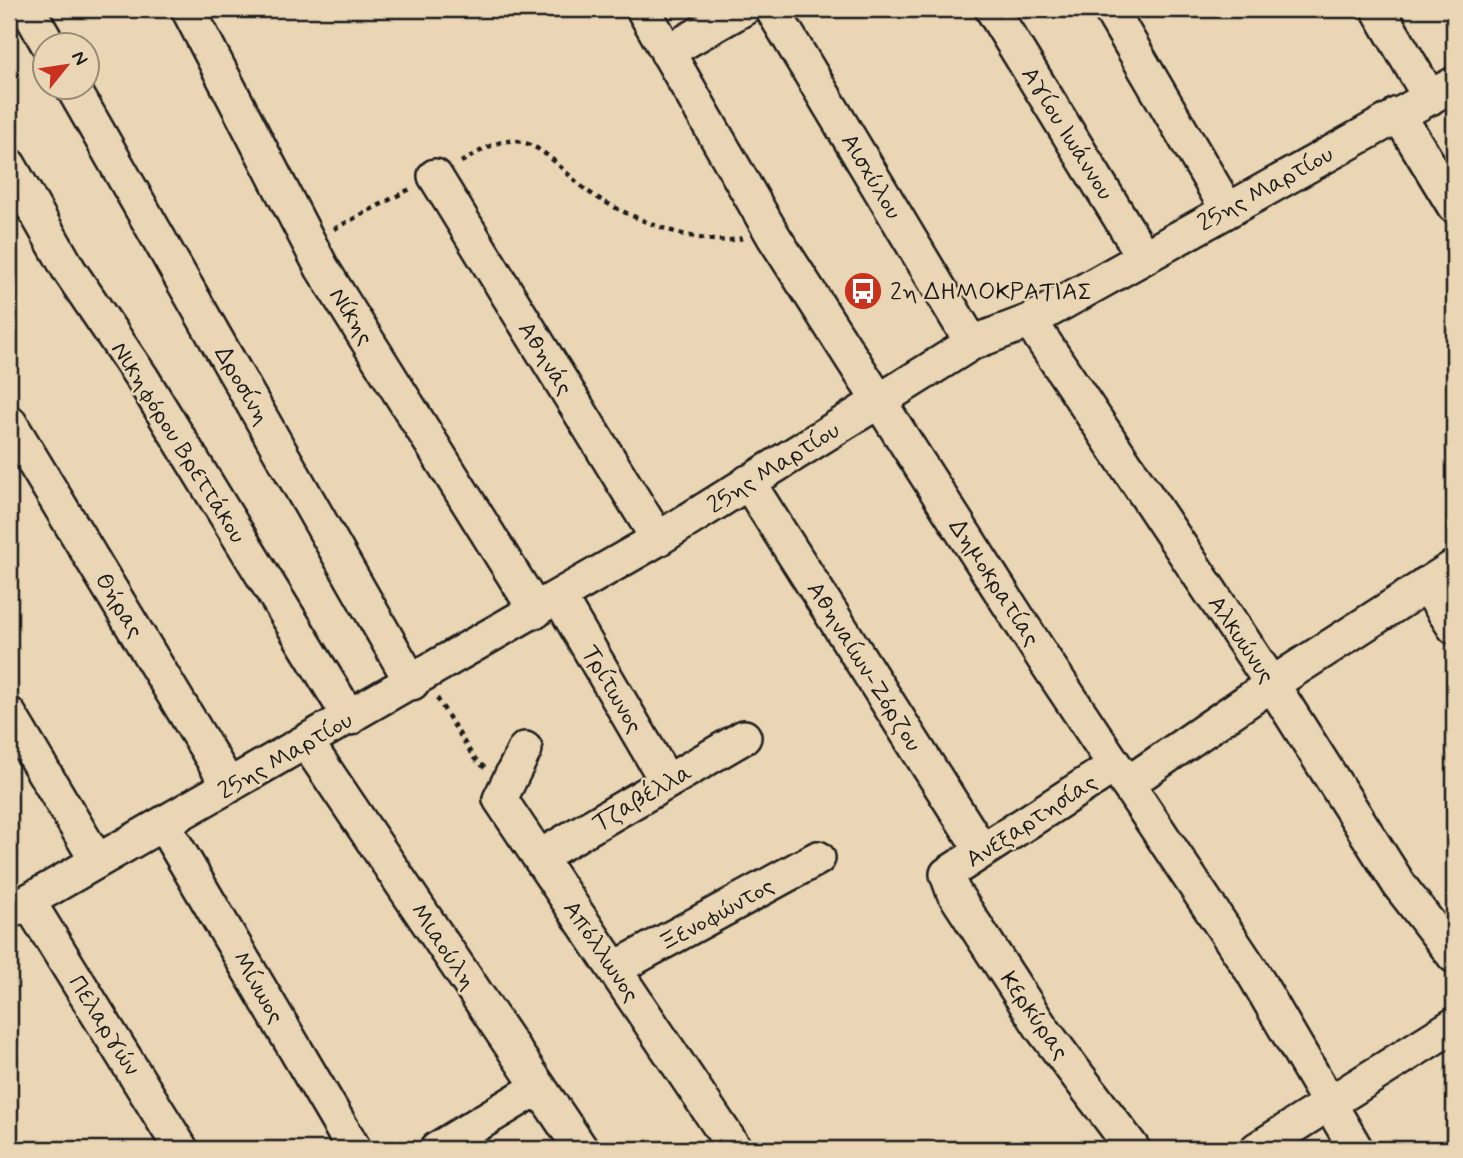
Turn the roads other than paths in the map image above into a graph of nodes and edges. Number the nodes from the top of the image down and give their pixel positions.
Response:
1 (28, 9) edge
2 (188, 9) edge
3 (643, 9) edge
4 (772, 9) edge
5 (992, 9) edge
6 (1110, 9) edge
7 (1378, 9) edge
8 (725, 13) edge
9 (41, 32) edge
10 (667, 52) junction
11 (1442, 91) edge
12 (81, 102) edge
13 (1398, 114) junction
14 (9, 164) edge
15 (435, 176) road end
16 (1454, 206) edge
17 (1227, 209) junction
18 (1144, 257) junction
19 (1030, 321) junction
20 (972, 343) junction
21 (879, 401) junction
22 (10, 423) edge
23 (748, 482) junction
24 (658, 539) junction
25 (1454, 567) edge
26 (1426, 584) junction
27 (548, 604) junction
28 (1454, 627) edge
29 (418, 680) junction
30 (1272, 684) junction
31 (9, 714) edge
32 (350, 718) junction
33 (744, 737) dead end
34 (307, 743) junction
35 (525, 749) dead end
36 (1120, 775) junction
37 (667, 782) junction
38 (229, 786) junction
39 (163, 824) junction
40 (982, 851) junction
41 (539, 857) junction
42 (818, 858) dead end
43 (97, 862) junction
44 (947, 874) joint
45 (18, 907) edge
46 (1454, 956) edge
47 (614, 969) junction
48 (1454, 1025) edge
49 (539, 1087) junction
50 (1329, 1105) junction
51 (181, 1149) edge
52 (354, 1149) edge
53 (437, 1149) edge
54 (581, 1149) edge
55 (735, 1149) edge
56 (1133, 1149) edge
57 (1257, 1149) edge
58 (1356, 1149) edge

1 - 9 street
2 - 27 street, Νίκης
3 - 10 street, Δημοκρατίας
4 - 20 street, Αισχύλου
5 - 18 street, Αγίου Ιωάννου
6 - 17 street
7 - 11 street
8 - 10 street
10 - 21 street, Δημοκρατίας
11 - 13 street, 25ης Μαρτίου
12 - 29 street, Δροσίνη
13 - 16 street
13 - 17 street, 25ης Μαρτίου
14 - 32 street, Νικηφόρου Βρεττάκου
15 - 24 street, Αθηνάς
17 - 18 street, 25ης Μαρτίου
18 - 19 street, 25ης Μαρτίου
19 - 20 street, 25ης Μαρτίου
19 - 30 street, Αλκυώνυς
20 - 21 street, 25ης Μαρτίου
21 - 23 street, 25ης Μαρτίου
21 - 36 street, Δημοκρατίας
22 - 38 street, Θήρας
23 - 24 street, 25ης Μαρτίου
23 - 40 street, Αθηναίων-Ζόρζου
24 - 27 street, 25ης Μαρτίου
25 - 26 street, Ανεξαρτησίας
26 - 28 street
26 - 30 street, Ανεξαρτησίας
27 - 29 street, 25ης Μαρτίου
27 - 37 street, Τρίτωνος
29 - 32 street, 25ης Μαρτίου
30 - 36 street, Ανεξαρτησίας
30 - 46 street, Αλκυώνυς
31 - 43 street
32 - 34 street, 25ης Μαρτίου
33 - 37 street, Τζαβέλλα
34 - 38 street, 25ης Μαρτίου
34 - 49 street, Μιαούλη
35 - 41 street, Απόλλωνος
36 - 40 street, Ανεξαρτησίας
36 - 50 street, Δημοκρατίας
37 - 41 street, Τζαβέλλα
38 - 39 street, 25ης Μαρτίου
39 - 43 street, 25ης Μαρτίου
39 - 52 street, Μίνωος
40 - 44 street, Ανεξαρτησίας
41 - 47 street, Απόλλωνος
42 - 47 street, Ξενοφώντος
43 - 45 street, 25ης Μαρτίου
44 - 56 street, Κερκύρας
45 - 51 street, Πελαργών
47 - 55 street, Απόλλωνος
48 - 50 street
49 - 53 street
49 - 54 street, Μιαούλη
50 - 57 street
50 - 58 street, Δημοκρατίας

